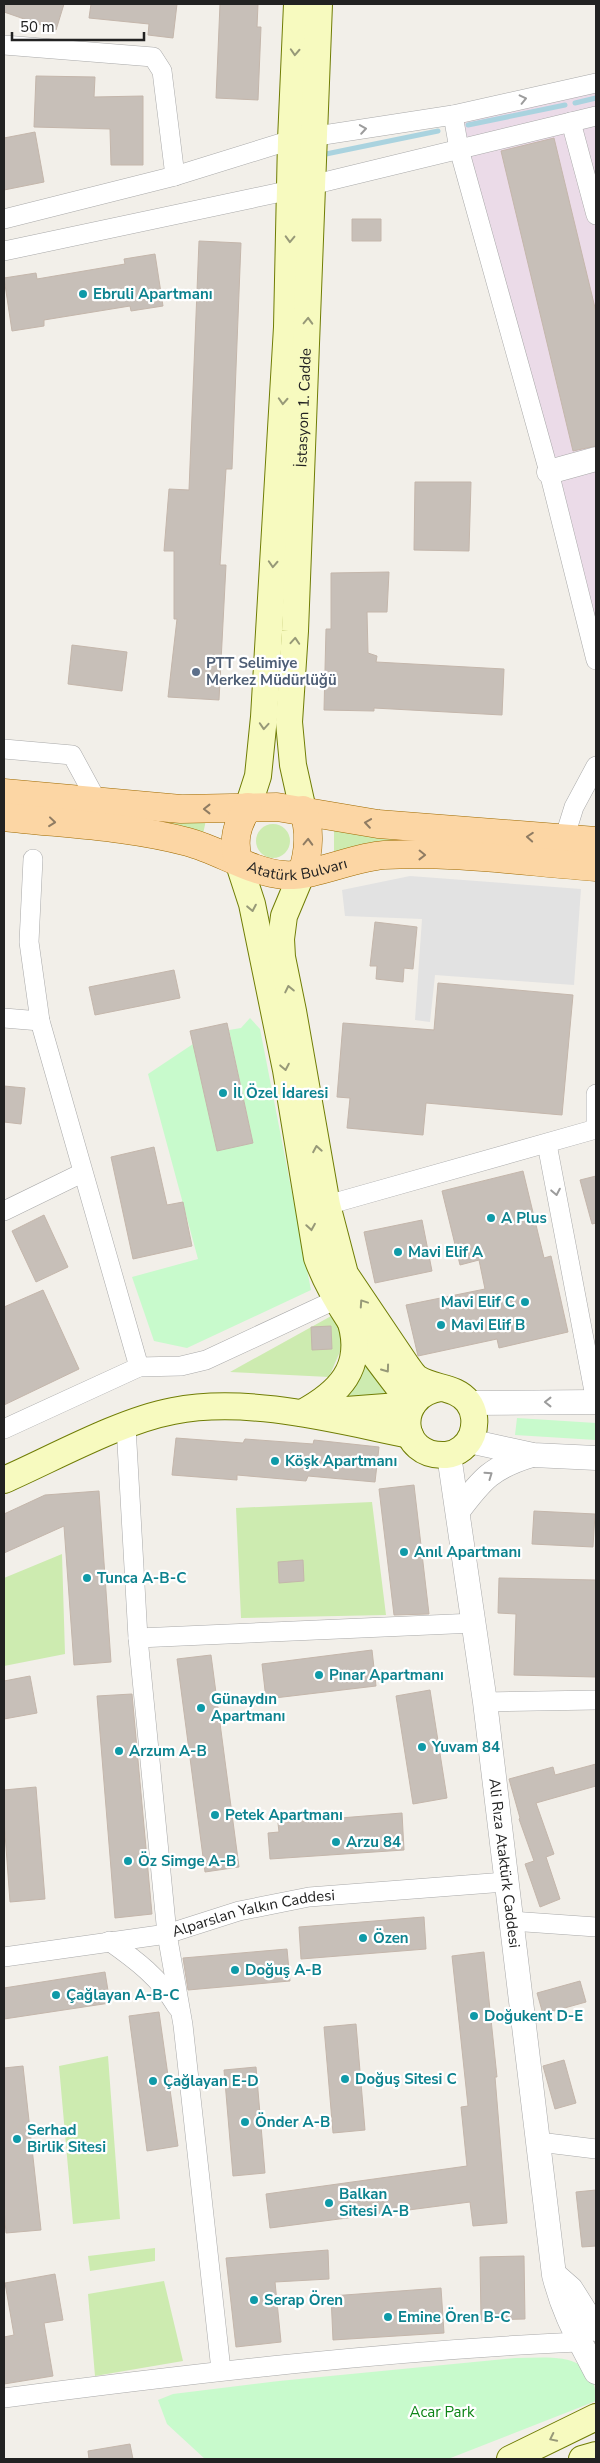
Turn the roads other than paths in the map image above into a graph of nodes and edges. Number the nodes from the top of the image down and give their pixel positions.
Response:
1 (297, 4) edge
2 (319, 4) edge
3 (4, 45) edge
4 (596, 83) edge
5 (453, 115) junction
6 (596, 116) edge
7 (571, 122) junction
8 (303, 138) junction
9 (459, 149) junction
10 (175, 176) junction
11 (302, 188) junction
12 (596, 215) edge
13 (4, 219) edge
14 (4, 251) edge
15 (596, 459) edge
16 (548, 472) junction
17 (596, 660) edge
18 (4, 749) edge
19 (596, 766) edge
20 (4, 793) edge
21 (97, 802) junction
22 (248, 807) junction
23 (303, 810) junction
24 (4, 817) edge
25 (564, 839) junction
26 (596, 841) edge
27 (33, 860) dead end
28 (238, 861) junction
29 (596, 867) edge
30 (302, 873) junction
31 (4, 1018) edge
32 (40, 1021) junction
33 (596, 1094) edge
34 (596, 1129) edge
35 (547, 1144) junction
36 (82, 1173) junction
37 (327, 1205) junction
38 (4, 1211) edge
39 (344, 1310) junction
40 (140, 1367) junction
41 (441, 1388) junction
42 (596, 1402) edge
43 (469, 1403) junction
44 (412, 1405) junction
45 (302, 1413) junction
46 (126, 1426) junction
47 (4, 1430) edge
48 (410, 1436) junction
49 (459, 1448) junction
50 (533, 1455) junction
51 (596, 1458) edge
52 (4, 1480) edge
53 (458, 1511) junction
54 (475, 1623) junction
55 (138, 1638) junction
56 (596, 1700) edge
57 (485, 1702) junction
58 (505, 1882) junction
59 (511, 1922) junction
60 (596, 1927) edge
61 (167, 1934) junction
62 (109, 1941) junction
63 (4, 1957) edge
64 (183, 2024) junction
65 (539, 2142) junction
66 (596, 2149) edge
67 (587, 2336) edge
68 (221, 2370) junction
69 (596, 2372) edge
70 (4, 2398) edge
71 (596, 2418) edge
72 (596, 2455) edge
73 (510, 2459) edge
74 (582, 2459) edge

1 -> 8 main road, İstasyon 1. Cadde
2 - 8 main road, İstasyon 1. Cadde
3 - 10 street
5 -> 4 street
8 -> 5 street
5 - 9 street
6 - 7 street
7 - 9 street
7 - 12 street
8 - 10 street
8 - 11 main road, İstasyon 1. Cadde
9 - 11 street
9 - 16 street
10 - 13 street
11 - 14 street
11 -> 22 main road, İstasyon 1. Cadde
23 -> 11 main road, İstasyon 1. Cadde
15 - 16 street
16 - 17 street
18 - 21 street
19 - 25 street
20 - 21 main road
22 -> 21 main road
22 - 23 main road
22 - 28 main road
25 -> 23 main road
30 -> 23 main road
24 -> 28 main road, Atatürk Bulvarı
25 - 26 main road
27 - 32 street
28 - 30 main road, Atatürk Bulvarı
28 -> 39 main road
30 -> 29 main road, Atatürk Bulvarı
37 -> 30 main road
31 - 32 street
32 - 36 street
33 - 34 street
34 - 35 street
35 - 37 street
35 -> 42 street
36 - 38 street
36 - 40 street
41 -> 37 main road
39 - 40 street
39 -> 44 main road
39 - 45 main road
40 - 47 street
41 - 43 main road
41 - 44 main road
42 -> 43 street
43 - 49 main road
44 - 45 main road
44 - 48 main road
45 - 46 main road
45 - 48 main road
46 - 52 main road
46 - 55 street
48 - 49 main road
49 - 50 street
49 - 53 street, Ali Rıza Ataktürk Caddesi
50 - 51 street
53 -> 50 street
53 - 54 street, Ali Rıza Ataktürk Caddesi
54 - 55 street
54 - 57 street, Ali Rıza Ataktürk Caddesi
55 - 61 street
56 - 57 street
57 - 58 street, Ali Rıza Ataktürk Caddesi
58 - 59 street, Ali Rıza Ataktürk Caddesi
58 - 61 street, Alparslan Yalkın Caddesi
59 - 60 street
59 - 65 street, Ali Rıza Ataktürk Caddesi
61 - 62 street, Alparslan Yalkın Caddesi
61 - 64 street
62 - 63 street, Alparslan Yalkın Caddesi
62 - 64 street
64 - 68 street
65 - 66 street
65 - 67 street, Ali Rıza Ataktürk Caddesi
67 - 68 street
67 - 69 street
68 - 70 street
71 -> 73 main road
72 - 74 main road

